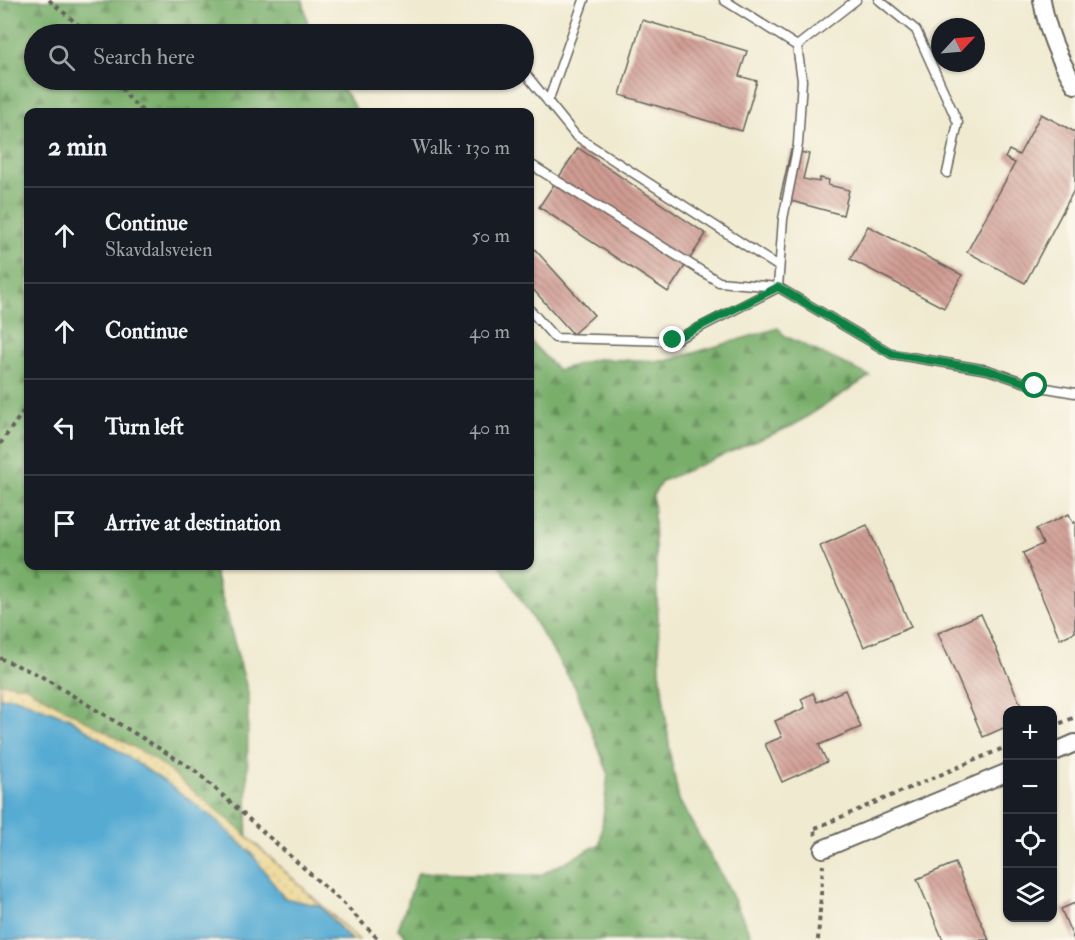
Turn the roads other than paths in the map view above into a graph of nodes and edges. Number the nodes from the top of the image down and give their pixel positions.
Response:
1 (584, 0) edge
2 (724, 0) edge
3 (856, 0) edge
4 (879, 0) edge
5 (1042, 0) edge
6 (797, 46) junction
7 (534, 84) edge
8 (1075, 85) edge
9 (548, 102) junction
10 (534, 166) edge
11 (947, 173) dead end
12 (779, 267) junction
13 (778, 287) junction
14 (534, 314) edge
15 (1075, 393) edge
16 (1075, 743) edge
17 (1057, 751) edge
18 (1003, 774) edge
19 (823, 849) road end

1 - 9 lane
2 - 6 lane
3 - 6 lane
4 - 11 lane
5 - 8 street
6 - 12 lane
7 - 9 lane
9 - 12 lane
10 - 13 lane
12 - 13 lane
13 - 14 lane
13 - 15 lane
16 - 17 street
18 - 19 street

